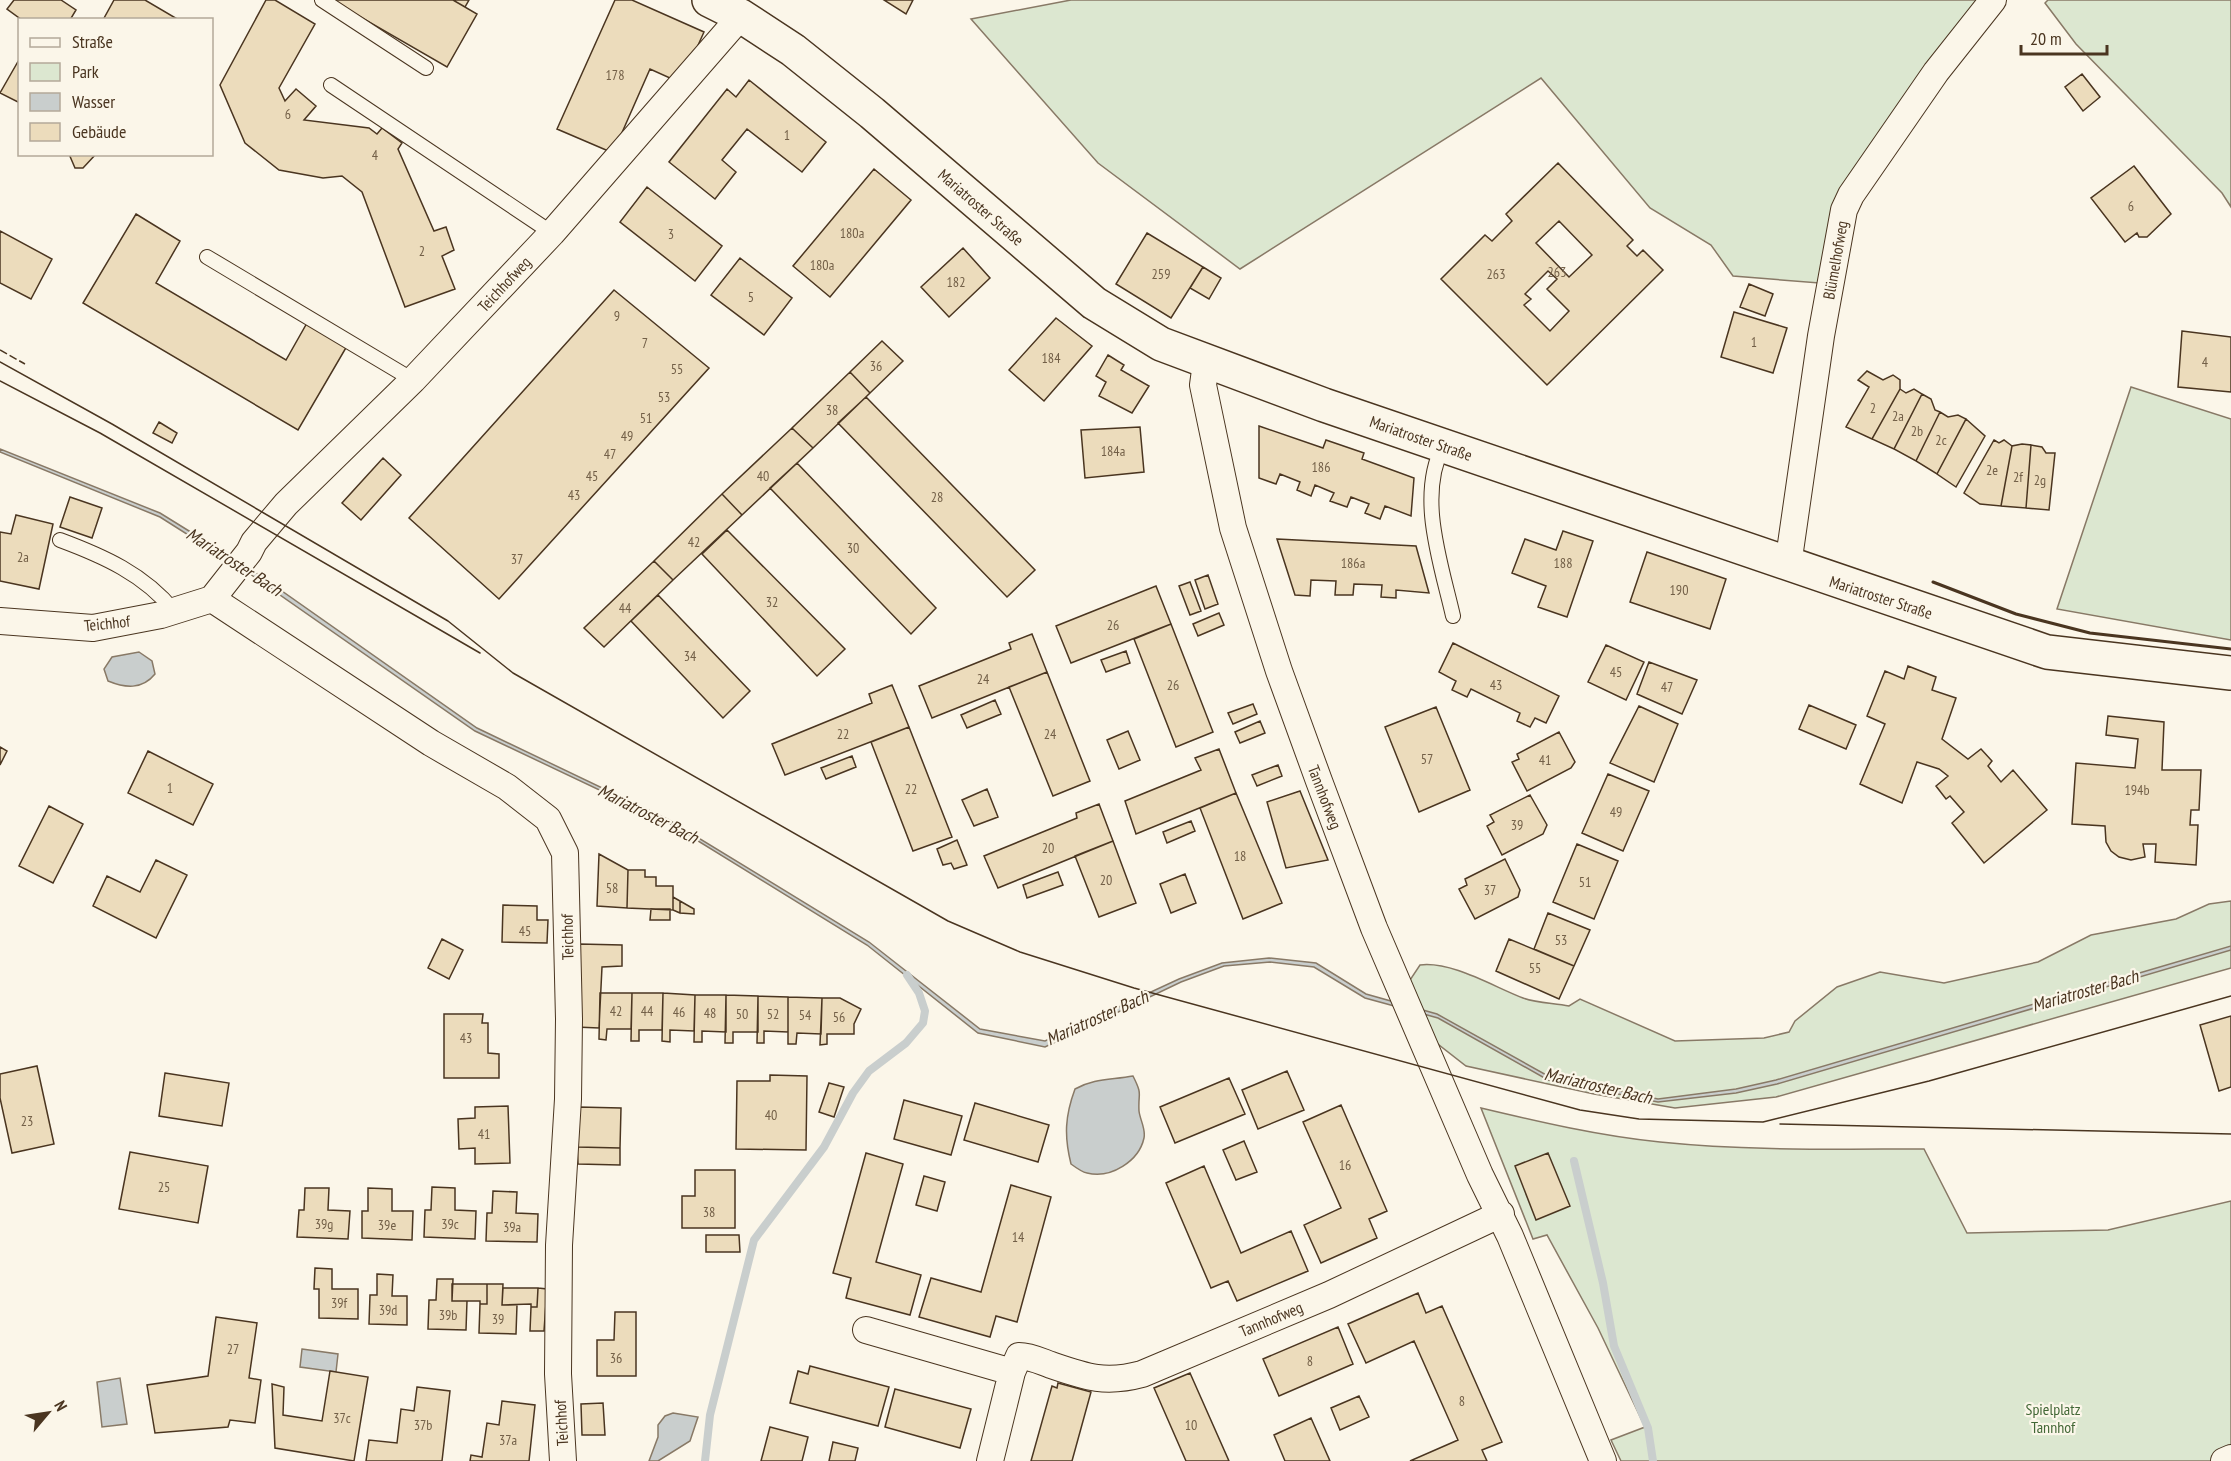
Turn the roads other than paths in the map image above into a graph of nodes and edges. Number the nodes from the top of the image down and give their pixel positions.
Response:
1 (322, 0) edge
2 (709, 0) edge
3 (1993, 0) edge
4 (741, 16) junction
5 (426, 68) dead end
6 (331, 86) dead end
7 (552, 233) junction
8 (207, 257) dead end
9 (1206, 363) junction
10 (412, 380) junction
11 (1444, 444) junction
12 (60, 540) dead end
13 (1788, 565) junction
14 (218, 590) junction
15 (174, 611) junction
16 (1453, 616) dead end
17 (0, 621) edge
18 (2231, 673) edge
19 (1501, 1214) junction
20 (866, 1330) dead end
21 (1012, 1372) junction
22 (2231, 1458) edge
23 (563, 1461) edge
24 (990, 1461) edge
25 (1603, 1461) edge
26 (2224, 1461) edge

1 - 5 lane
2 - 4 main road, Mariatroster Straße
3 - 13 street, Blümelhofweg
4 - 7 street, Teichhofweg
4 - 9 main road, Mariatroster Straße
6 - 7 lane
7 - 10 street, Teichhofweg
8 - 10 lane
9 - 11 main road, Mariatroster Straße
9 - 19 street, Tannhofweg
10 - 14 street, Teichhofweg
11 - 13 main road, Mariatroster Straße
11 - 16 lane
12 - 15 lane
13 - 18 main road, Mariatroster Straße
14 - 15 street, Teichhof
14 - 23 street, Teichhof
15 - 17 street, Teichhof
19 - 21 street, Tannhofweg
19 - 25 street, Tannhofweg
20 - 21 street
21 - 24 street
22 - 26 street

